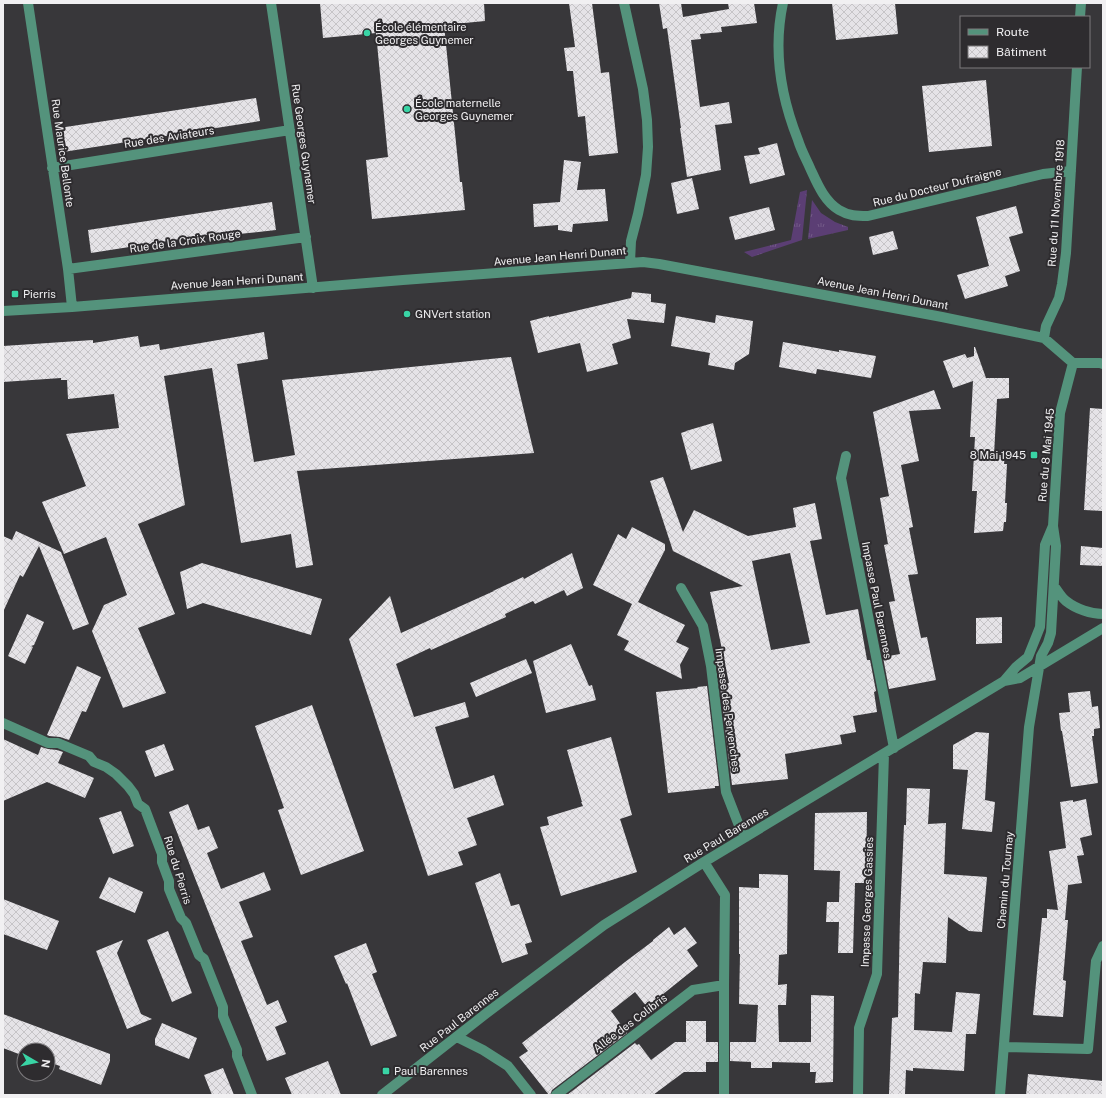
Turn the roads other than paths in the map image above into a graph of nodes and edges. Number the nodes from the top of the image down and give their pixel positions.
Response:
1 (28, 3) edge
2 (271, 3) edge
3 (624, 3) edge
4 (783, 3) edge
5 (1081, 3) edge
6 (1080, 16) edge
7 (1077, 68) edge
8 (290, 130) junction
9 (52, 168) junction
10 (1071, 171) junction
11 (306, 237) junction
12 (630, 262) junction
13 (68, 269) junction
14 (313, 288) junction
15 (72, 307) junction
16 (3, 310) edge
17 (1044, 338) junction
18 (1073, 363) junction
19 (1103, 364) edge
20 (846, 456) dead end
21 (1053, 526) junction
22 (1054, 586) junction
23 (681, 588) dead end
24 (1103, 614) edge
25 (1103, 628) edge
26 (1039, 667) junction
27 (1004, 681) junction
28 (3, 723) edge
29 (894, 748) junction
30 (884, 754) junction
31 (746, 837) junction
32 (704, 862) junction
33 (1103, 946) edge
34 (724, 985) junction
35 (457, 1037) junction
36 (1004, 1047) junction
37 (252, 1095) edge
38 (382, 1095) edge
39 (531, 1095) edge
40 (556, 1095) edge
41 (724, 1095) edge
42 (858, 1095) edge
43 (1000, 1095) edge

1 - 9 street, Rue Maurice Bellonte
2 - 8 street, Rue Georges Guynemer
3 - 12 street
4 - 10 street, Rue du Docteur Dufraigne
5 - 6 street
7 - 10 street, Rue du 11 Novembre 1918
8 - 9 street, Rue des Aviateurs
8 - 11 street, Rue Georges Guynemer
9 - 13 street, Rue Maurice Bellonte
10 - 17 street, Rue du 11 Novembre 1918
11 - 13 street, Rue de la Croix Rouge
11 - 14 street, Rue Georges Guynemer
12 - 14 street, Avenue Jean Henri Dunant
12 - 17 street, Avenue Jean Henri Dunant
13 - 15 street, Rue Maurice Bellonte
14 - 15 street, Avenue Jean Henri Dunant
15 - 16 street, Avenue Jean Henri Dunant
17 - 18 street, Avenue Jean Henri Dunant
18 - 19 street
18 - 21 street, Rue du 8 Mai 1945
20 - 29 street, Impasse Paul Barennes
21 - 22 street, Rue du 8 Mai 1945
21 - 27 street, Rue du 8 Mai 1945
22 - 24 street
22 - 26 street, Rue du 8 Mai 1945
23 - 31 street, Impasse des Pervenches
25 - 26 street, Rue Paul Barennes
26 - 27 street, Rue Paul Barennes
26 - 36 street, Chemin du Tournay
27 - 29 street, Rue Paul Barennes
28 - 37 street, Rue du Pierris
29 - 30 street, Rue Paul Barennes
30 - 31 street, Rue Paul Barennes
30 - 42 street, Impasse Georges Gassies
31 - 32 street, Rue Paul Barennes
32 - 34 street
32 - 35 street, Rue Paul Barennes
33 - 36 street
34 - 40 street, Allée des Colibris
34 - 41 street
35 - 38 street, Rue Paul Barennes
35 - 39 street
36 - 43 street, Chemin du Tournay

